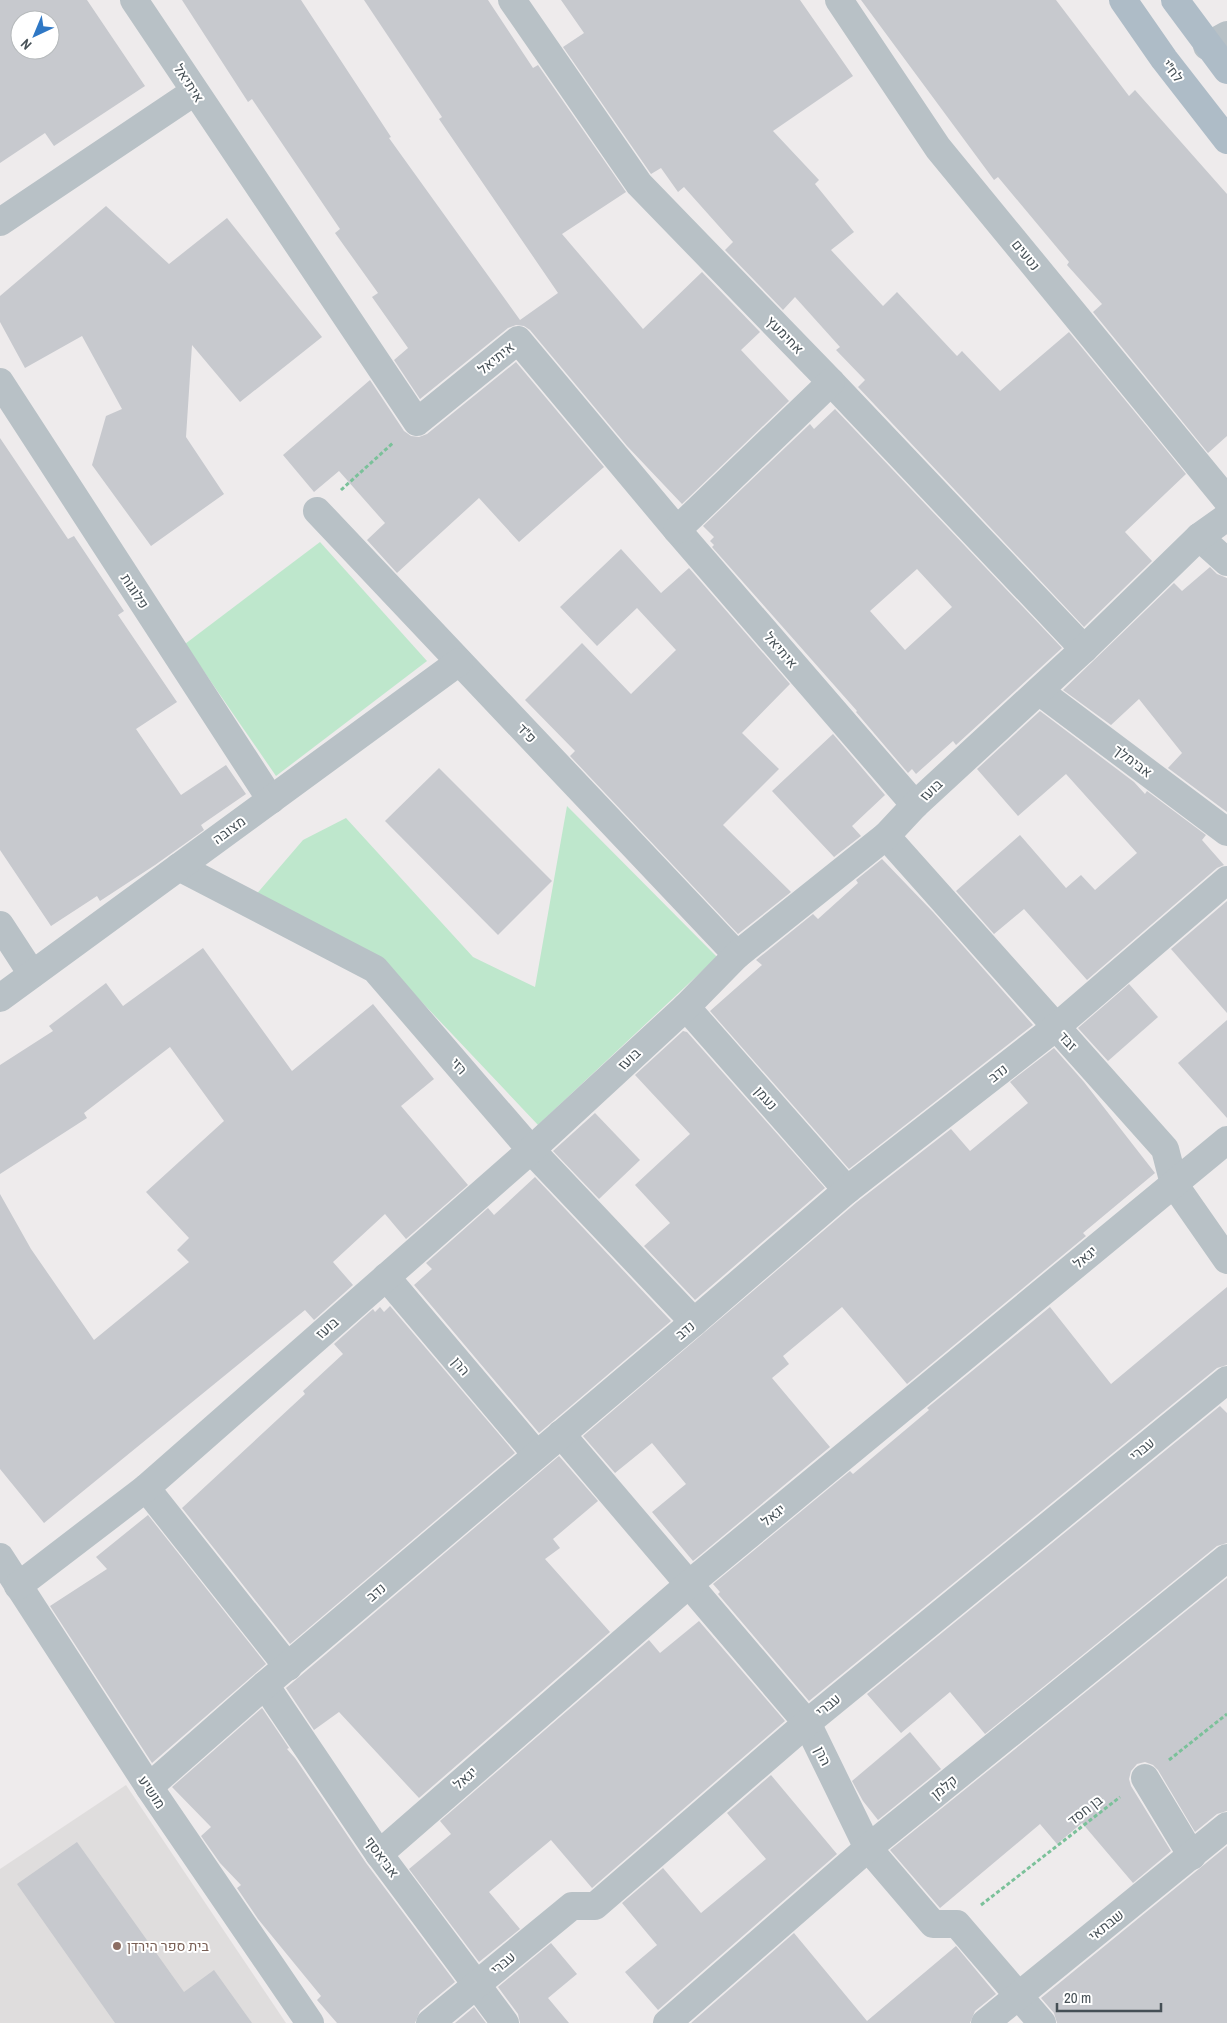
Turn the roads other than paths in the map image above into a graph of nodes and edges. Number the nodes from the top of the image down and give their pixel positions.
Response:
1 (134, 0) edge
2 (512, 0) edge
3 (839, 0) edge
4 (1123, 0) edge
5 (1175, 0) edge
6 (1217, 40) edge
7 (1227, 70) edge
8 (194, 92) junction
9 (1227, 140) edge
10 (0, 222) edge
11 (0, 382) edge
12 (831, 382) junction
13 (1227, 500) edge
14 (317, 511) road end
15 (1227, 517) edge
16 (677, 530) junction
17 (1199, 537) junction
18 (1227, 562) edge
19 (1084, 649) junction
20 (459, 662) junction
21 (1039, 691) junction
22 (271, 800) junction
23 (915, 805) junction
24 (1227, 832) edge
25 (886, 836) junction
26 (180, 867) junction
27 (1227, 880) edge
28 (0, 925) edge
29 (737, 955) junction
30 (32, 974) junction
31 (0, 998) edge
32 (686, 1007) junction
33 (1056, 1028) junction
34 (1227, 1140) edge
35 (531, 1150) junction
36 (1174, 1184) junction
37 (847, 1190) junction
38 (1227, 1260) edge
39 (386, 1277) junction
40 (694, 1322) junction
41 (1227, 1380) edge
42 (561, 1434) junction
43 (536, 1454) junction
44 (146, 1488) junction
45 (0, 1558) edge
46 (1227, 1558) edge
47 (688, 1584) junction
48 (18, 1586) junction
49 (288, 1667) junction
50 (265, 1685) junction
51 (808, 1722) junction
52 (1145, 1778) road end
53 (149, 1787) junction
54 (1227, 1826) edge
55 (868, 1848) junction
56 (378, 1854) junction
57 (1192, 1856) junction
58 (478, 1984) junction
59 (1017, 1995) junction
60 (310, 2023) edge
61 (430, 2023) edge
62 (505, 2023) edge
63 (667, 2023) edge
64 (985, 2023) edge
65 (1042, 2023) edge

1 - 8 street, איתיאל
2 - 12 street, אחימעץ
3 - 13 street, נטעים
4 - 9 main road, לח"י
5 - 6 main road
6 - 7 main road
8 - 10 street
8 - 16 street, איתיאל
11 - 22 street, פלוגות
12 - 16 street
12 - 19 street, אחימעץ
14 - 20 street, פ"ד
15 - 17 street, בועז
16 - 23 street, איתיאל
17 - 18 street
17 - 19 street, בועז
19 - 21 street, בועז
20 - 22 street, מצובה
20 - 29 street, פ"ד
21 - 23 street, בועז
21 - 24 street, אבימלך
22 - 26 street, מצובה
23 - 25 street, בועז
25 - 29 street, בועז
25 - 33 street, זבד
26 - 30 street, מצובה
26 - 35 street, רזי
27 - 33 street, נדב
28 - 30 street
29 - 32 street, בועז
30 - 31 street, מצובה
32 - 35 street, בועז
32 - 37 street, נעמן
33 - 36 street, זבד
33 - 37 street, נדב
34 - 36 street, יגאל
35 - 39 street, בועז
35 - 40 street, רזי
36 - 38 street, זבד
36 - 47 street, יגאל
37 - 40 street, נדב
39 - 43 street, הרן
39 - 44 street, בועז
40 - 42 street, נדב
41 - 51 street, עברי
42 - 43 street, נדב
42 - 47 street, הרן
43 - 49 street, נדב
44 - 48 street, בועז
44 - 49 street
45 - 48 street, מושיע
46 - 55 street, קלמן
47 - 51 street, הרן
47 - 56 street, יגאל
48 - 53 street, מושיע
49 - 50 street, נדב
50 - 53 street, נדב
50 - 56 street, אביאסף
51 - 55 street, הרן
51 - 58 street, עברי
52 - 57 street
53 - 60 street, מושיע
54 - 57 street, שבתאי
55 - 59 street, הרן
55 - 63 street, קלמן
56 - 58 street, אביאסף
57 - 59 street, שבתאי
58 - 61 street, עברי
58 - 62 street, אביאסף
59 - 64 street, שבתאי
59 - 65 street

